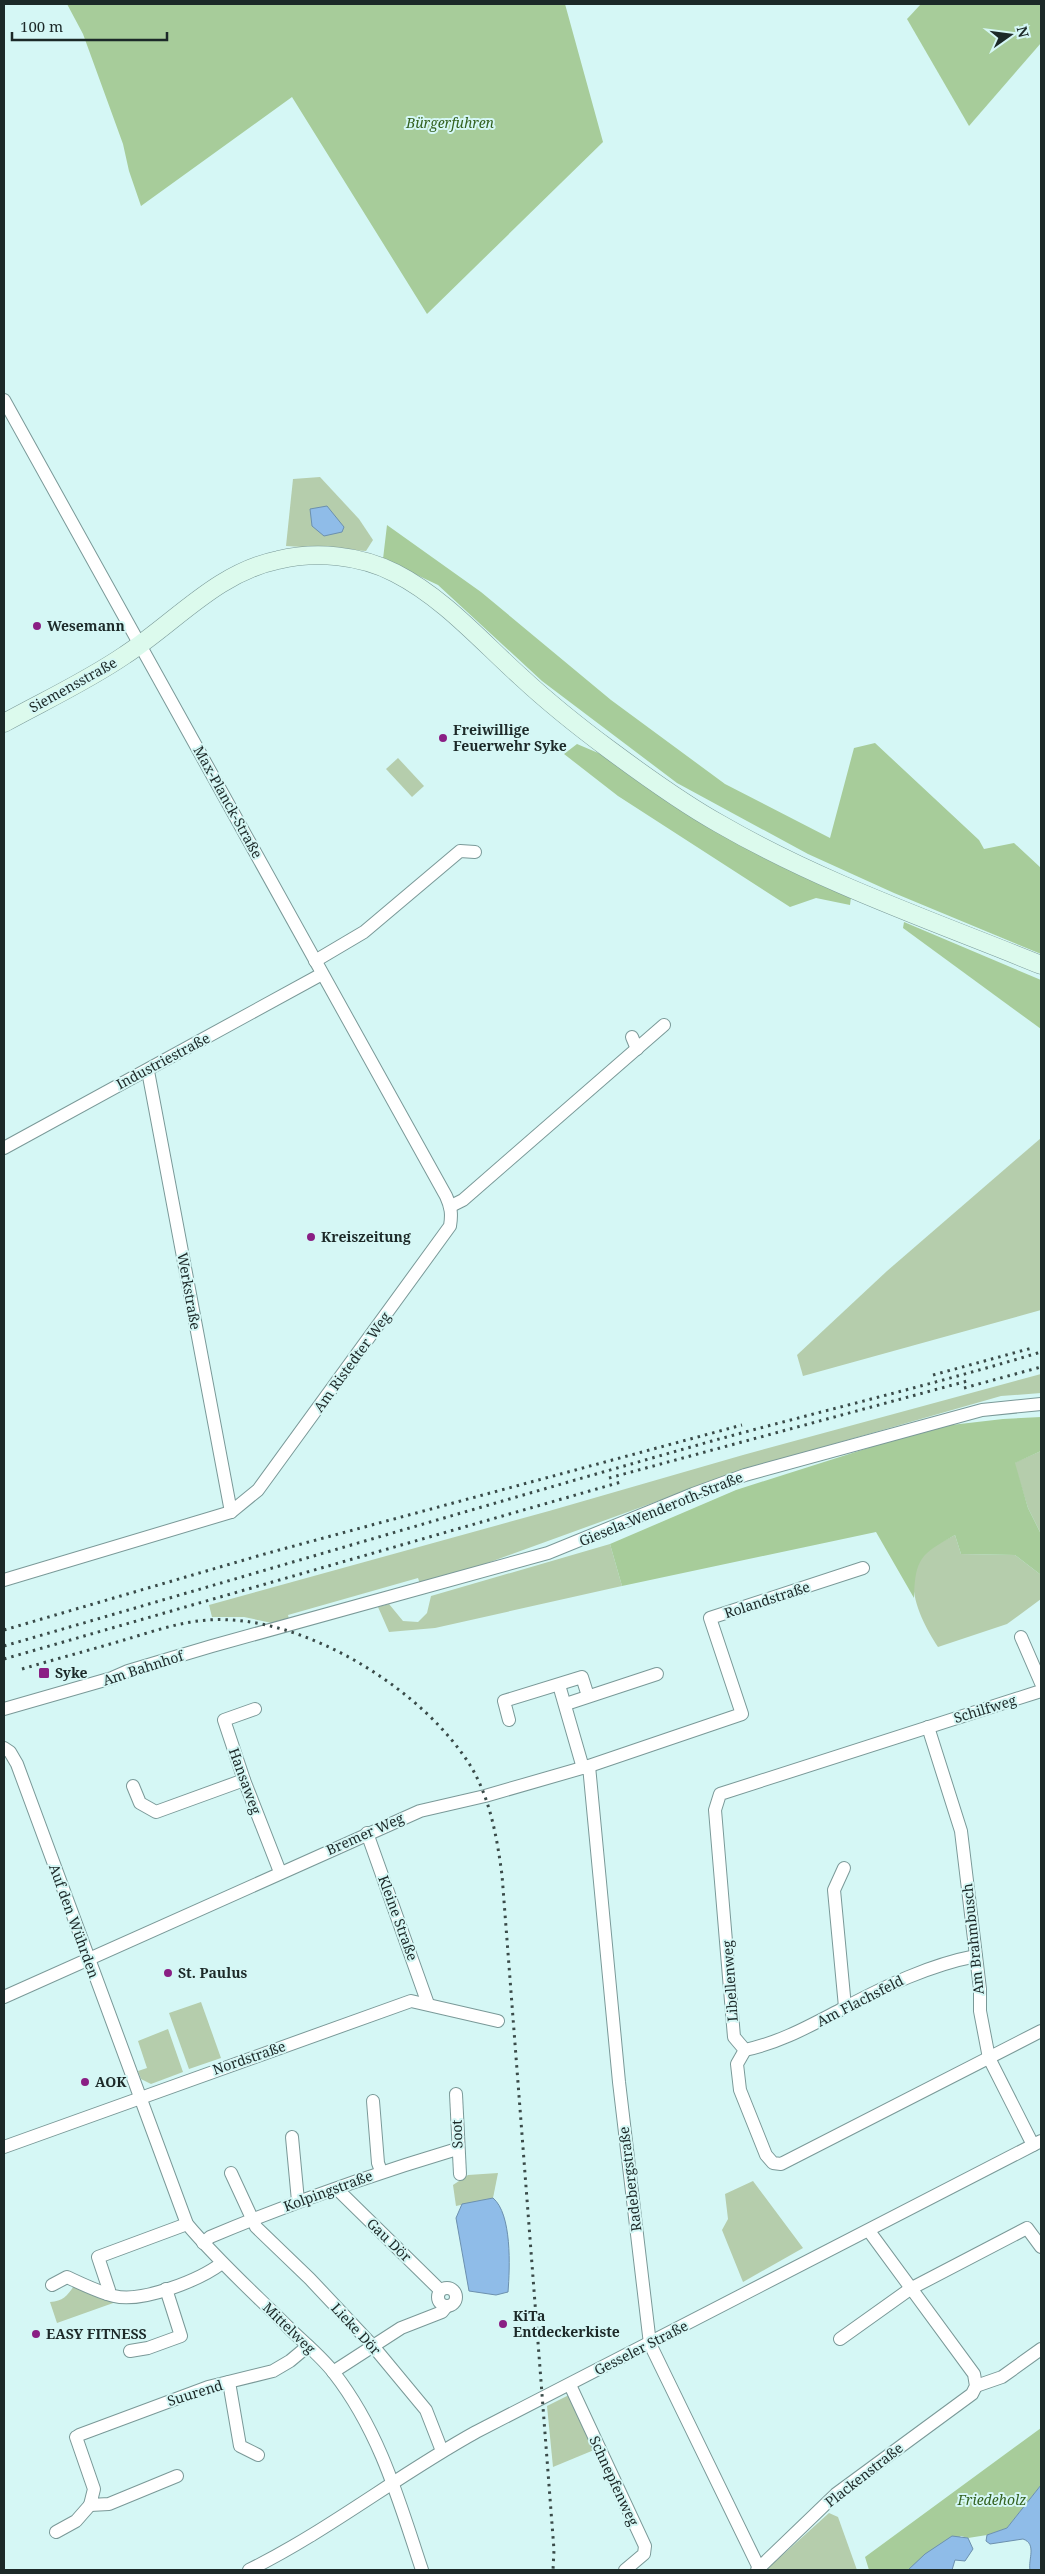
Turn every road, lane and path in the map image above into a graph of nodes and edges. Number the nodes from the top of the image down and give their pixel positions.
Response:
1 (4, 400) edge
2 (141, 645) junction
3 (4, 723) edge
4 (475, 852) dead end
5 (315, 961) junction
6 (1041, 965) edge
7 (322, 974) junction
8 (664, 1025) dead end
9 (632, 1036) dead end
10 (637, 1049) junction
11 (148, 1071) junction
12 (4, 1148) edge
13 (451, 1206) junction
14 (1041, 1404) edge
15 (231, 1512) junction
16 (863, 1568) dead end
17 (4, 1580) edge
18 (284, 1628) joint
19 (1021, 1637) dead end
20 (657, 1674) dead end
21 (1041, 1683) edge
22 (559, 1685) junction
23 (1041, 1692) edge
24 (588, 1696) junction
25 (566, 1704) junction
26 (4, 1709) edge
27 (255, 1709) dead end
28 (742, 1714) joint
29 (509, 1720) dead end
30 (928, 1727) junction
31 (4, 1748) edge
32 (586, 1767) junction
33 (244, 1780) junction
34 (133, 1786) dead end
35 (367, 1833) junction
36 (844, 1868) dead end
37 (280, 1872) junction
38 (976, 1956) junction
39 (88, 1958) junction
40 (4, 1997) edge
41 (428, 2004) junction
42 (845, 2007) junction
43 (498, 2021) dead end
44 (1041, 2031) edge
45 (745, 2050) junction
46 (988, 2058) junction
47 (456, 2094) dead end
48 (139, 2098) junction
49 (373, 2101) dead end
50 (292, 2137) dead end
51 (1037, 2143) edge
52 (4, 2147) edge
53 (457, 2148) junction
54 (381, 2171) junction
55 (231, 2173) dead end
56 (460, 2174) dead end
57 (337, 2189) junction
58 (298, 2201) junction
59 (253, 2219) junction
60 (187, 2224) junction
61 (868, 2231) junction
62 (203, 2243) junction
63 (1041, 2247) edge
64 (222, 2263) junction
65 (52, 2285) dead end
66 (166, 2289) junction
67 (910, 2290) junction
68 (108, 2294) junction
69 (840, 2338) dead end
70 (650, 2344) junction
71 (308, 2346) junction
72 (373, 2346) junction
73 (1041, 2349) edge
74 (130, 2351) dead end
75 (333, 2372) junction
76 (229, 2382) junction
77 (570, 2385) junction
78 (976, 2386) junction
79 (442, 2451) junction
80 (258, 2455) dead end
81 (177, 2476) dead end
82 (393, 2481) junction
83 (90, 2505) junction
84 (56, 2532) dead end
85 (758, 2569) edge
86 (248, 2570) edge
87 (422, 2570) edge
88 (625, 2570) edge

1 - 2 street, Max-Planck-Straße
2 - 3 main road, Siemensstraße
2 - 5 street, Max-Planck-Straße
2 - 6 main road, Siemensstraße
4 - 5 street
5 - 7 street, Max-Planck-Straße
7 - 11 street, Industriestraße
7 - 13 street, Max-Planck-Straße
8 - 10 street
9 - 10 street
10 - 13 street
11 - 12 street, Industriestraße
11 - 15 street, Werkstraße
13 - 15 street, Am Ristedter Weg
14 - 18 street, Giesela-Wenderoth-Straße
15 - 17 street, Am Ristedter Weg
16 - 28 street, Rolandstraße
18 - 26 street, Am Bahnhof
19 - 21 street
20 - 24 street
22 - 24 street
22 - 25 street, Radebergstraße
22 - 29 street
23 - 30 street, Schilfweg
24 - 25 street
25 - 32 street, Radebergstraße
27 - 33 street, Hansaweg
28 - 32 street, Bremer Weg
30 - 38 street, Am Brahmbusch
30 - 45 street, Libellenweg
31 - 39 street, Auf den Wührden
32 - 35 street, Bremer Weg
32 - 70 street, Radebergstraße
33 - 34 street
33 - 37 street, Hansaweg
35 - 37 street, Bremer Weg
35 - 41 street, Kleine Straße
36 - 42 street
37 - 39 street, Bremer Weg
38 - 42 street, Am Flachsfeld
38 - 46 street, Am Brahmbusch
39 - 40 street, Bremer Weg
39 - 48 street, Auf den Wührden
41 - 43 street, Nordstraße
41 - 48 street, Nordstraße
42 - 45 street, Am Flachsfeld
44 - 46 street
45 - 46 street
46 - 51 street, Am Brahmbusch
47 - 53 street, Soot
48 - 52 street, Nordstraße
48 - 60 street, Mittelweg
49 - 54 street
50 - 58 street
51 - 61 street, Gesseler Straße
53 - 54 street, Kolpingstraße
53 - 56 street, Soot
54 - 57 street, Kolpingstraße
55 - 59 street, Lieke Dör
57 - 58 street, Kolpingstraße
57 - 72 street, Gau Dör
58 - 59 street, Kolpingstraße
59 - 62 street, Kolpingstraße
59 - 72 street, Lieke Dör
60 - 62 street, Mittelweg
60 - 68 street
61 - 67 street
61 - 70 street, Gesseler Straße
62 - 64 street, Mittelweg
63 - 67 street
64 - 66 street
64 - 71 street, Mittelweg
65 - 68 street
66 - 68 street
66 - 74 street
67 - 69 street
67 - 78 street
70 - 77 street, Gesseler Straße
70 - 85 street, Radebergstraße
71 - 75 street, Mittelweg
71 - 76 street, Suurend
72 - 75 street
72 - 79 street, Lieke Dör
73 - 78 street, Plackenstraße
75 - 82 street, Mittelweg
76 - 80 street
76 - 83 street, Suurend
77 - 79 street, Gesseler Straße
77 - 88 street, Schnepfenweg
78 - 85 street, Plackenstraße
79 - 82 street, Gesseler Straße
81 - 83 street
82 - 86 street, Gesseler Straße
82 - 87 street, Mittelweg
83 - 84 street

